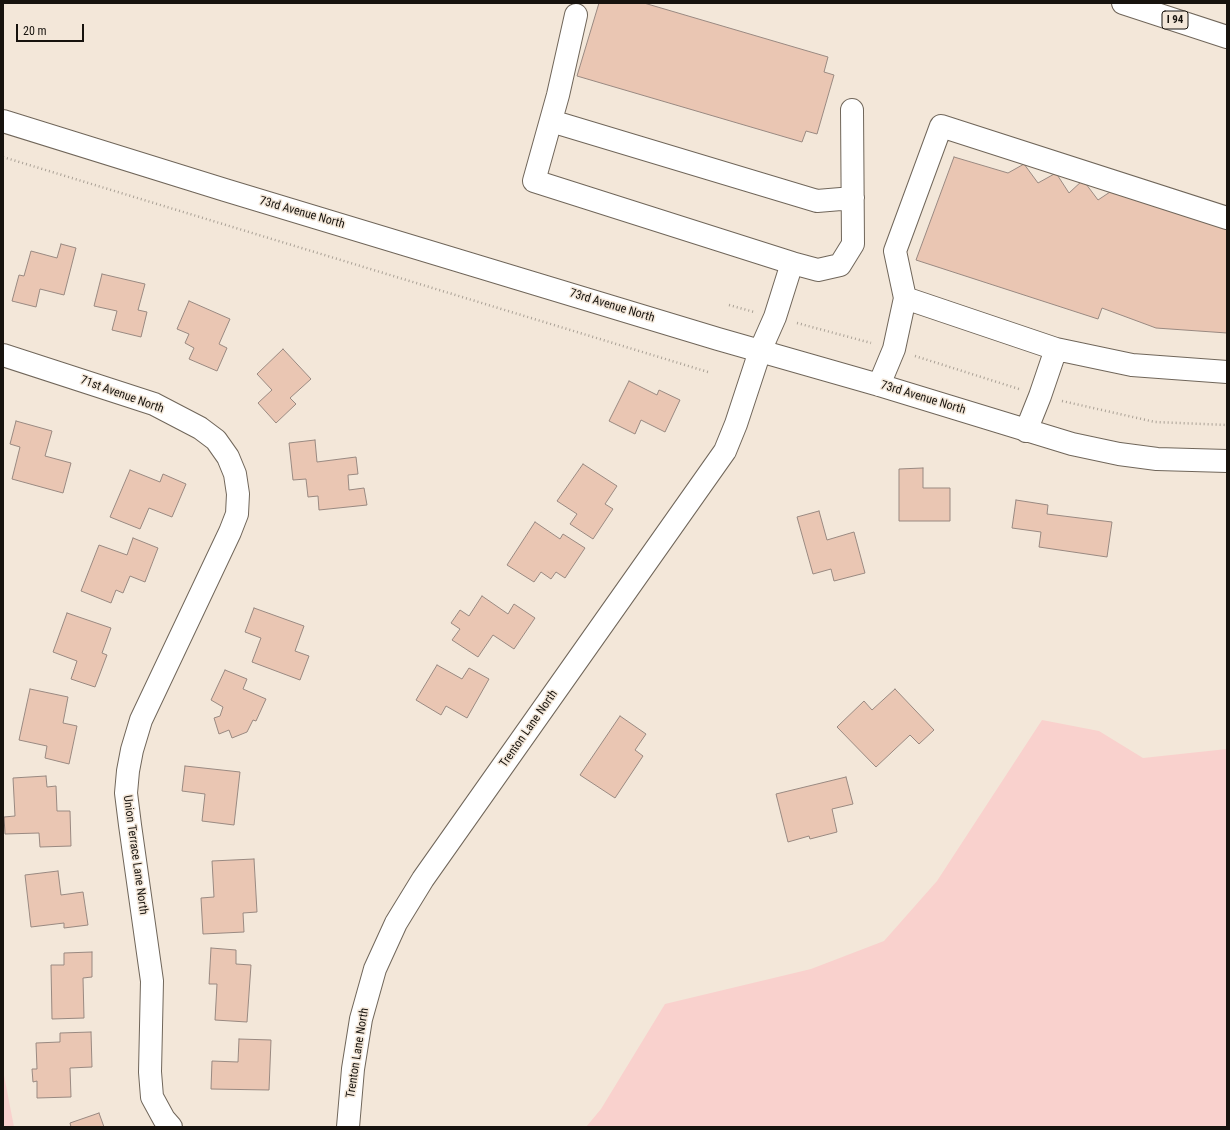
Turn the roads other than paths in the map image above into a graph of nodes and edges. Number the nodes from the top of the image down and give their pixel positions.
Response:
1 (1123, 3) edge
2 (576, 15) dead end
3 (1227, 37) edge
4 (852, 110) dead end
5 (3, 121) edge
6 (551, 121) junction
7 (853, 198) junction
8 (1227, 218) edge
9 (792, 263) junction
10 (905, 298) junction
11 (1056, 350) junction
12 (760, 351) junction
13 (3, 355) edge
14 (1227, 372) edge
15 (879, 385) junction
16 (1026, 431) junction
17 (228, 457) joint
18 (1227, 461) edge
19 (171, 1127) edge
20 (348, 1127) edge

1 - 3 main road, I 94
2 - 6 main road
4 - 7 main road
5 - 12 main road, 73rd Avenue North
6 - 7 main road
6 - 9 main road
7 - 9 main road
8 - 10 main road
9 - 12 main road, Trenton Lane North
10 - 11 main road
10 - 15 main road
11 - 14 main road
11 - 16 main road
12 - 15 main road, 73rd Avenue North
12 - 20 main road, Trenton Lane North
13 - 17 main road, 71st Avenue North
15 - 16 main road, 73rd Avenue North
16 - 18 main road, 73rd Avenue North
17 - 19 main road, Union Terrace Lane North

